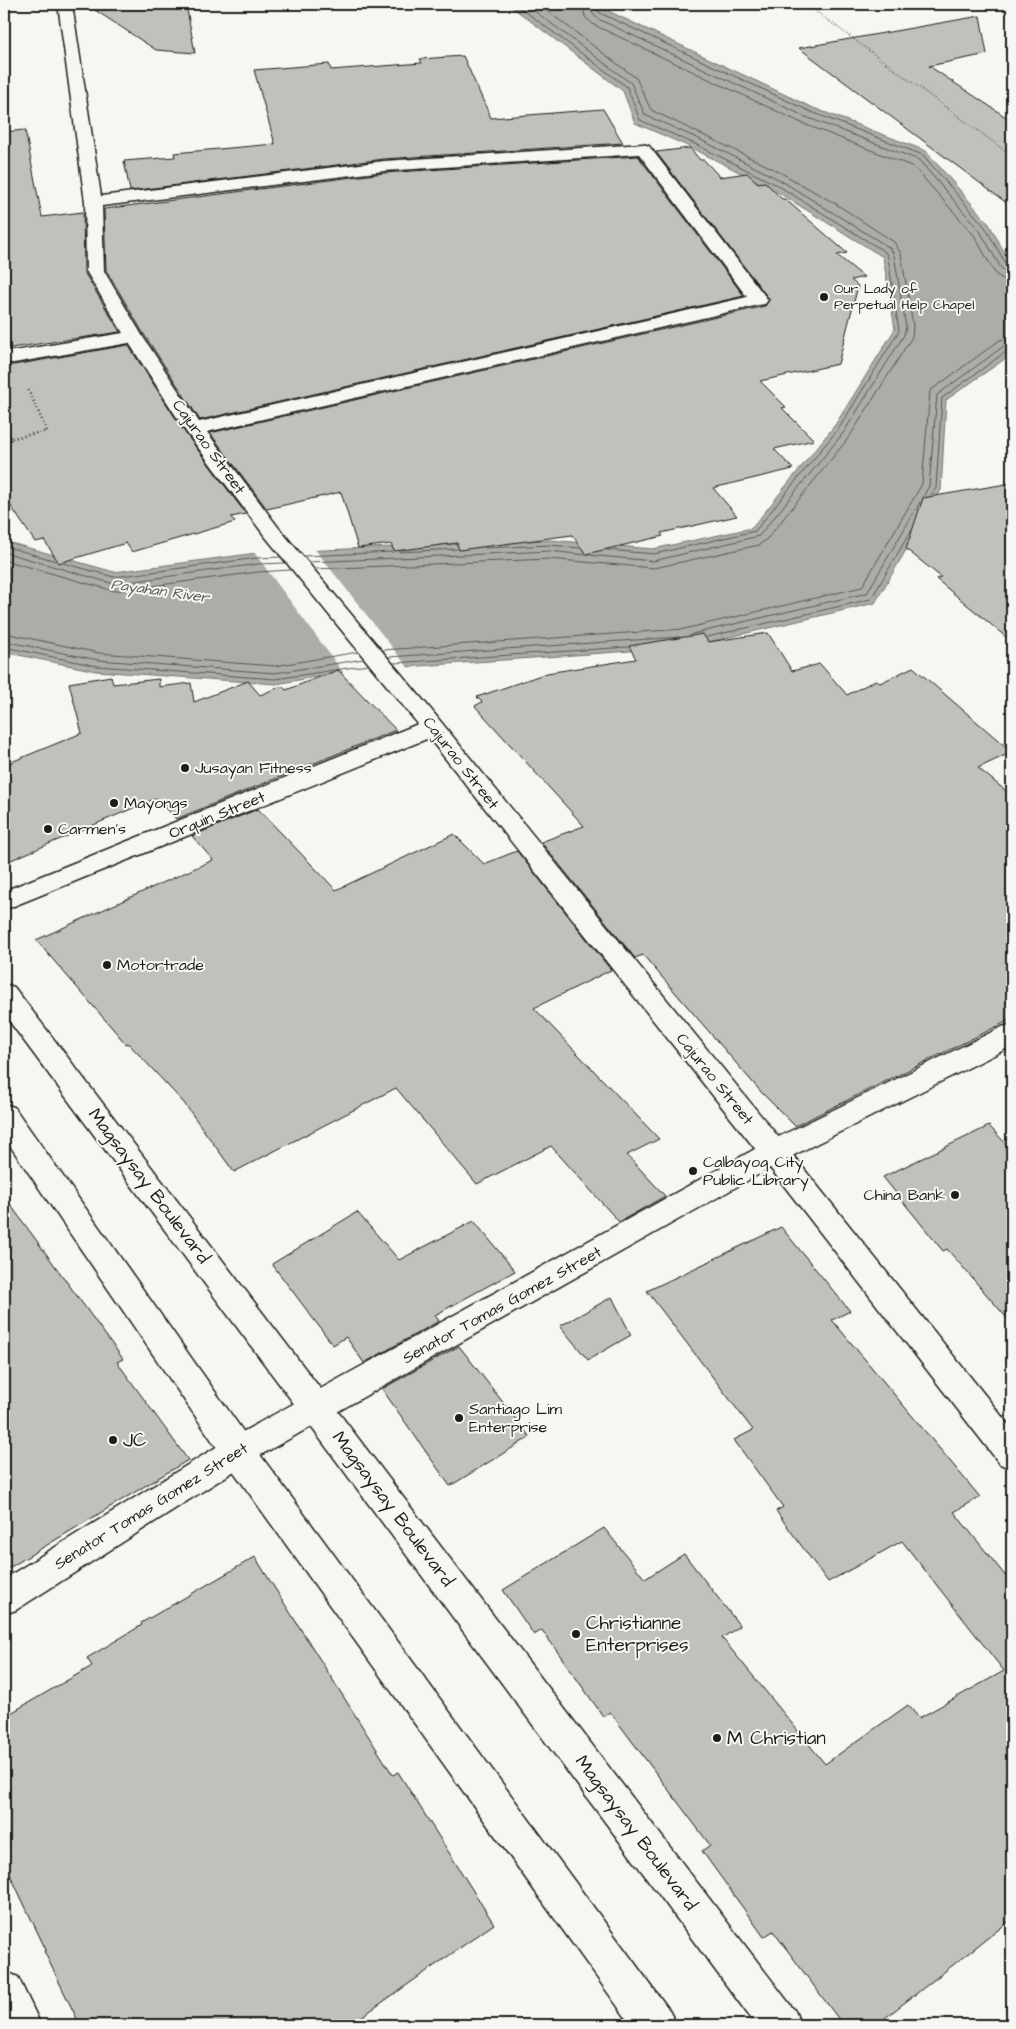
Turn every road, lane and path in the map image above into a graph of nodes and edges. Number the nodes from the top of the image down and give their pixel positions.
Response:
1 (64, 4) edge
2 (806, 4) edge
3 (1012, 156) edge
4 (93, 202) junction
5 (134, 337) junction
6 (9, 357) edge
7 (194, 429) junction
8 (4, 440) edge
9 (4, 483) edge
10 (4, 497) edge
11 (426, 720) junction
12 (4, 902) edge
13 (4, 994) edge
14 (1012, 1034) edge
15 (4, 1115) edge
16 (774, 1152) junction
17 (318, 1408) junction
18 (238, 1451) junction
19 (1012, 1454) edge
20 (4, 1598) edge
21 (4, 1991) edge
22 (21, 2025) edge
23 (656, 2025) edge
24 (781, 2025) edge

1 - 4 street, Cajurao Street
2 - 3 path
4 - 5 street, Cajurao Street
4 - 7 street
5 - 6 street
5 - 7 street, Cajurao Street
6 - 8 path
7 - 11 street, Cajurao Street
9 - 10 path
11 - 12 street, Orquin Street
11 - 16 street, Cajurao Street
13 - 17 street, Magsaysay Boulevard
14 - 16 street, Senator Tomas Gomez Street
15 - 18 street
16 - 17 street, Senator Tomas Gomez Street
16 - 19 street, Cajurao Street
17 - 18 street, Senator Tomas Gomez Street
17 - 24 street, Magsaysay Boulevard
18 - 20 street, Senator Tomas Gomez Street
18 - 23 street
21 - 22 street

